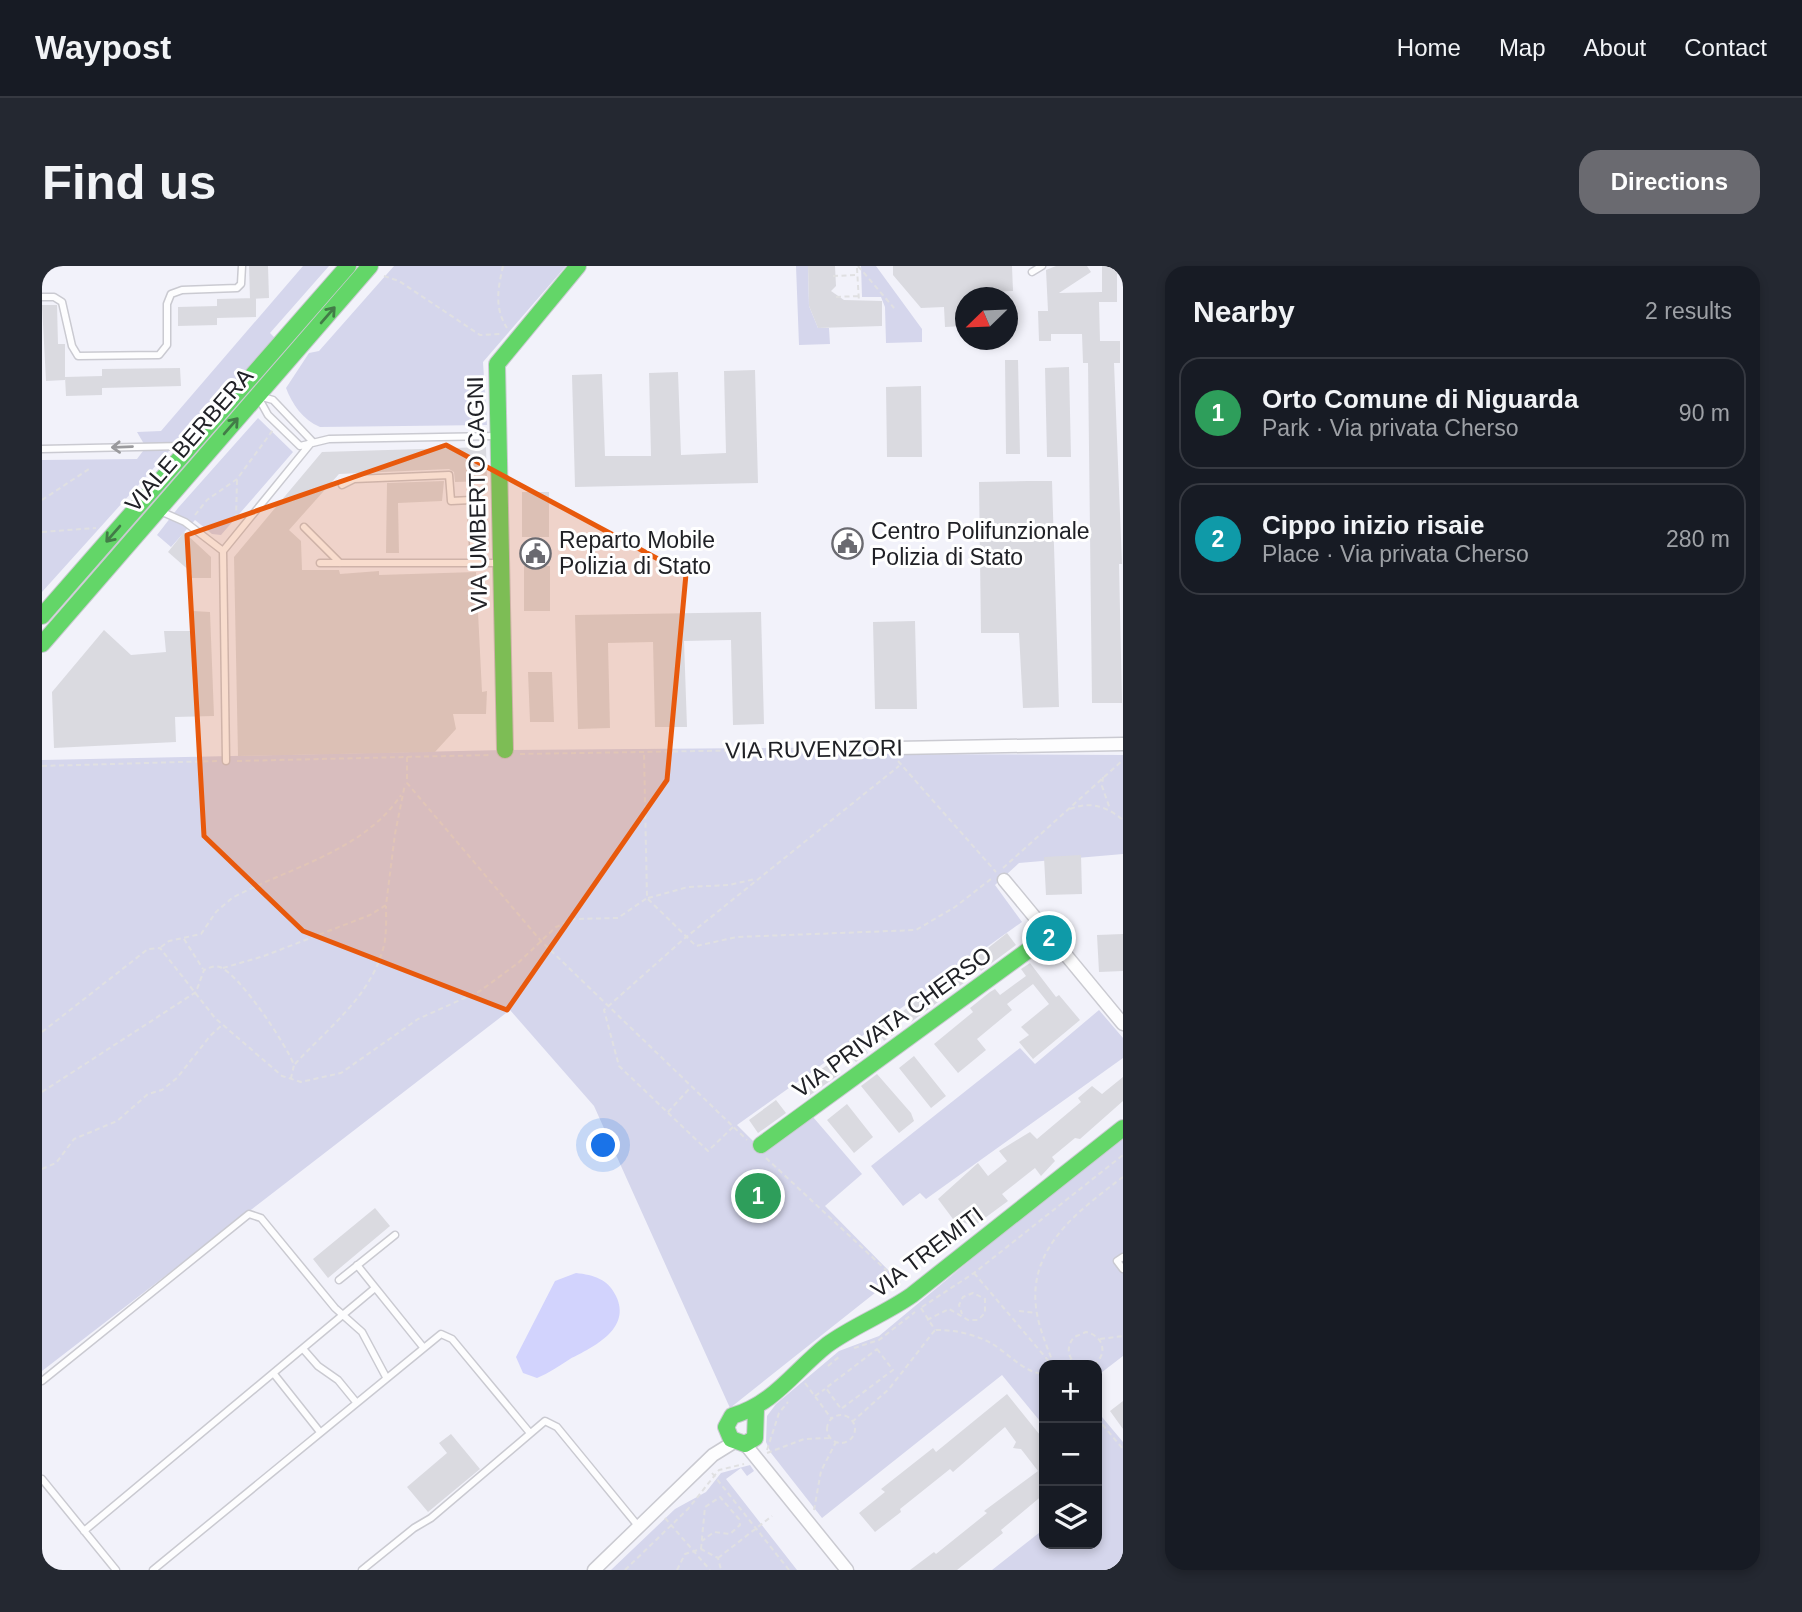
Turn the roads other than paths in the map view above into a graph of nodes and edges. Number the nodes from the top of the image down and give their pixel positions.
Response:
1 (242, 266) edge
2 (348, 266) edge
3 (578, 266) edge
4 (1042, 266) edge
5 (377, 271) edge
6 (1032, 272) dead end
7 (42, 297) edge
8 (271, 353) junction
9 (285, 364) junction
10 (244, 382) junction
11 (257, 396) junction
12 (498, 436) junction
13 (312, 441) junction
14 (190, 446) junction
15 (42, 449) edge
16 (342, 485) dead end
17 (159, 510) junction
18 (303, 527) dead end
19 (223, 551) junction
20 (320, 563) dead end
21 (340, 563) junction
22 (474, 563) junction
23 (501, 564) junction
24 (42, 616) edge
25 (42, 644) edge
26 (1123, 744) edge
27 (896, 748) road end
28 (504, 753) road end
29 (226, 761) road end
30 (1001, 877) road end
31 (1049, 935) junction
32 (1123, 1024) edge
33 (1123, 1128) edge
34 (759, 1148) road end
35 (395, 1235) dead end
36 (1123, 1257) edge
37 (357, 1265) junction
38 (1123, 1269) edge
39 (339, 1280) dead end
40 (375, 1288) junction
41 (343, 1315) junction
42 (423, 1347) junction
43 (304, 1350) junction
44 (274, 1374) junction
45 (386, 1377) junction
46 (42, 1381) edge
47 (356, 1402) junction
48 (753, 1413) junction
49 (320, 1432) junction
50 (530, 1433) junction
51 (747, 1448) junction
52 (42, 1479) edge
53 (639, 1527) junction
54 (84, 1531) junction
55 (116, 1570) edge
56 (153, 1570) edge
57 (362, 1570) edge
58 (594, 1570) edge
59 (847, 1570) edge

1 - 7 lane
2 - 8 street, VIALE BERBERA
3 - 12 street, VIA UMBERTO CAGNI
4 - 6 lane
9 -> 5 street, VIALE BERBERA
8 - 9 lane
8 - 10 street, VIALE BERBERA
9 - 11 street, VIALE BERBERA
10 - 11 lane
10 - 14 street, VIALE BERBERA
11 - 13 lane
11 - 13 lane
17 -> 11 street, VIALE BERBERA
12 - 13 lane
12 - 23 street, VIA UMBERTO CAGNI
13 - 19 lane
14 -> 15 lane
14 -> 24 street, VIALE BERBERA
16 - 22 lane
17 - 19 lane
17 - 25 street, VIALE BERBERA
18 - 21 lane
19 - 29 lane
20 - 21 lane
21 - 22 lane
22 - 23 lane
23 - 28 street, VIA UMBERTO CAGNI
26 - 27 street, VIA RUVENZORI
30 - 31 street
31 - 32 street
31 - 34 street, VIA PRIVATA CHERSO
33 - 48 street, VIA TREMITI
35 - 37 lane
36 - 38 lane
37 - 39 lane
37 - 40 lane
40 - 41 lane
40 - 42 lane
41 - 43 lane
41 - 45 lane
41 - 46 lane
42 - 45 lane
42 - 50 lane
43 - 44 lane
43 - 47 lane
44 - 49 lane
44 - 54 lane
45 - 47 lane
47 - 49 lane
48 - 51 street
48 - 51 street, VIA TREMITI
49 - 56 lane
50 - 53 lane
50 - 57 lane
51 - 53 street, VIA TREMITI
51 - 59 street
52 - 54 lane
53 - 58 street, VIA TREMITI
54 - 55 lane

